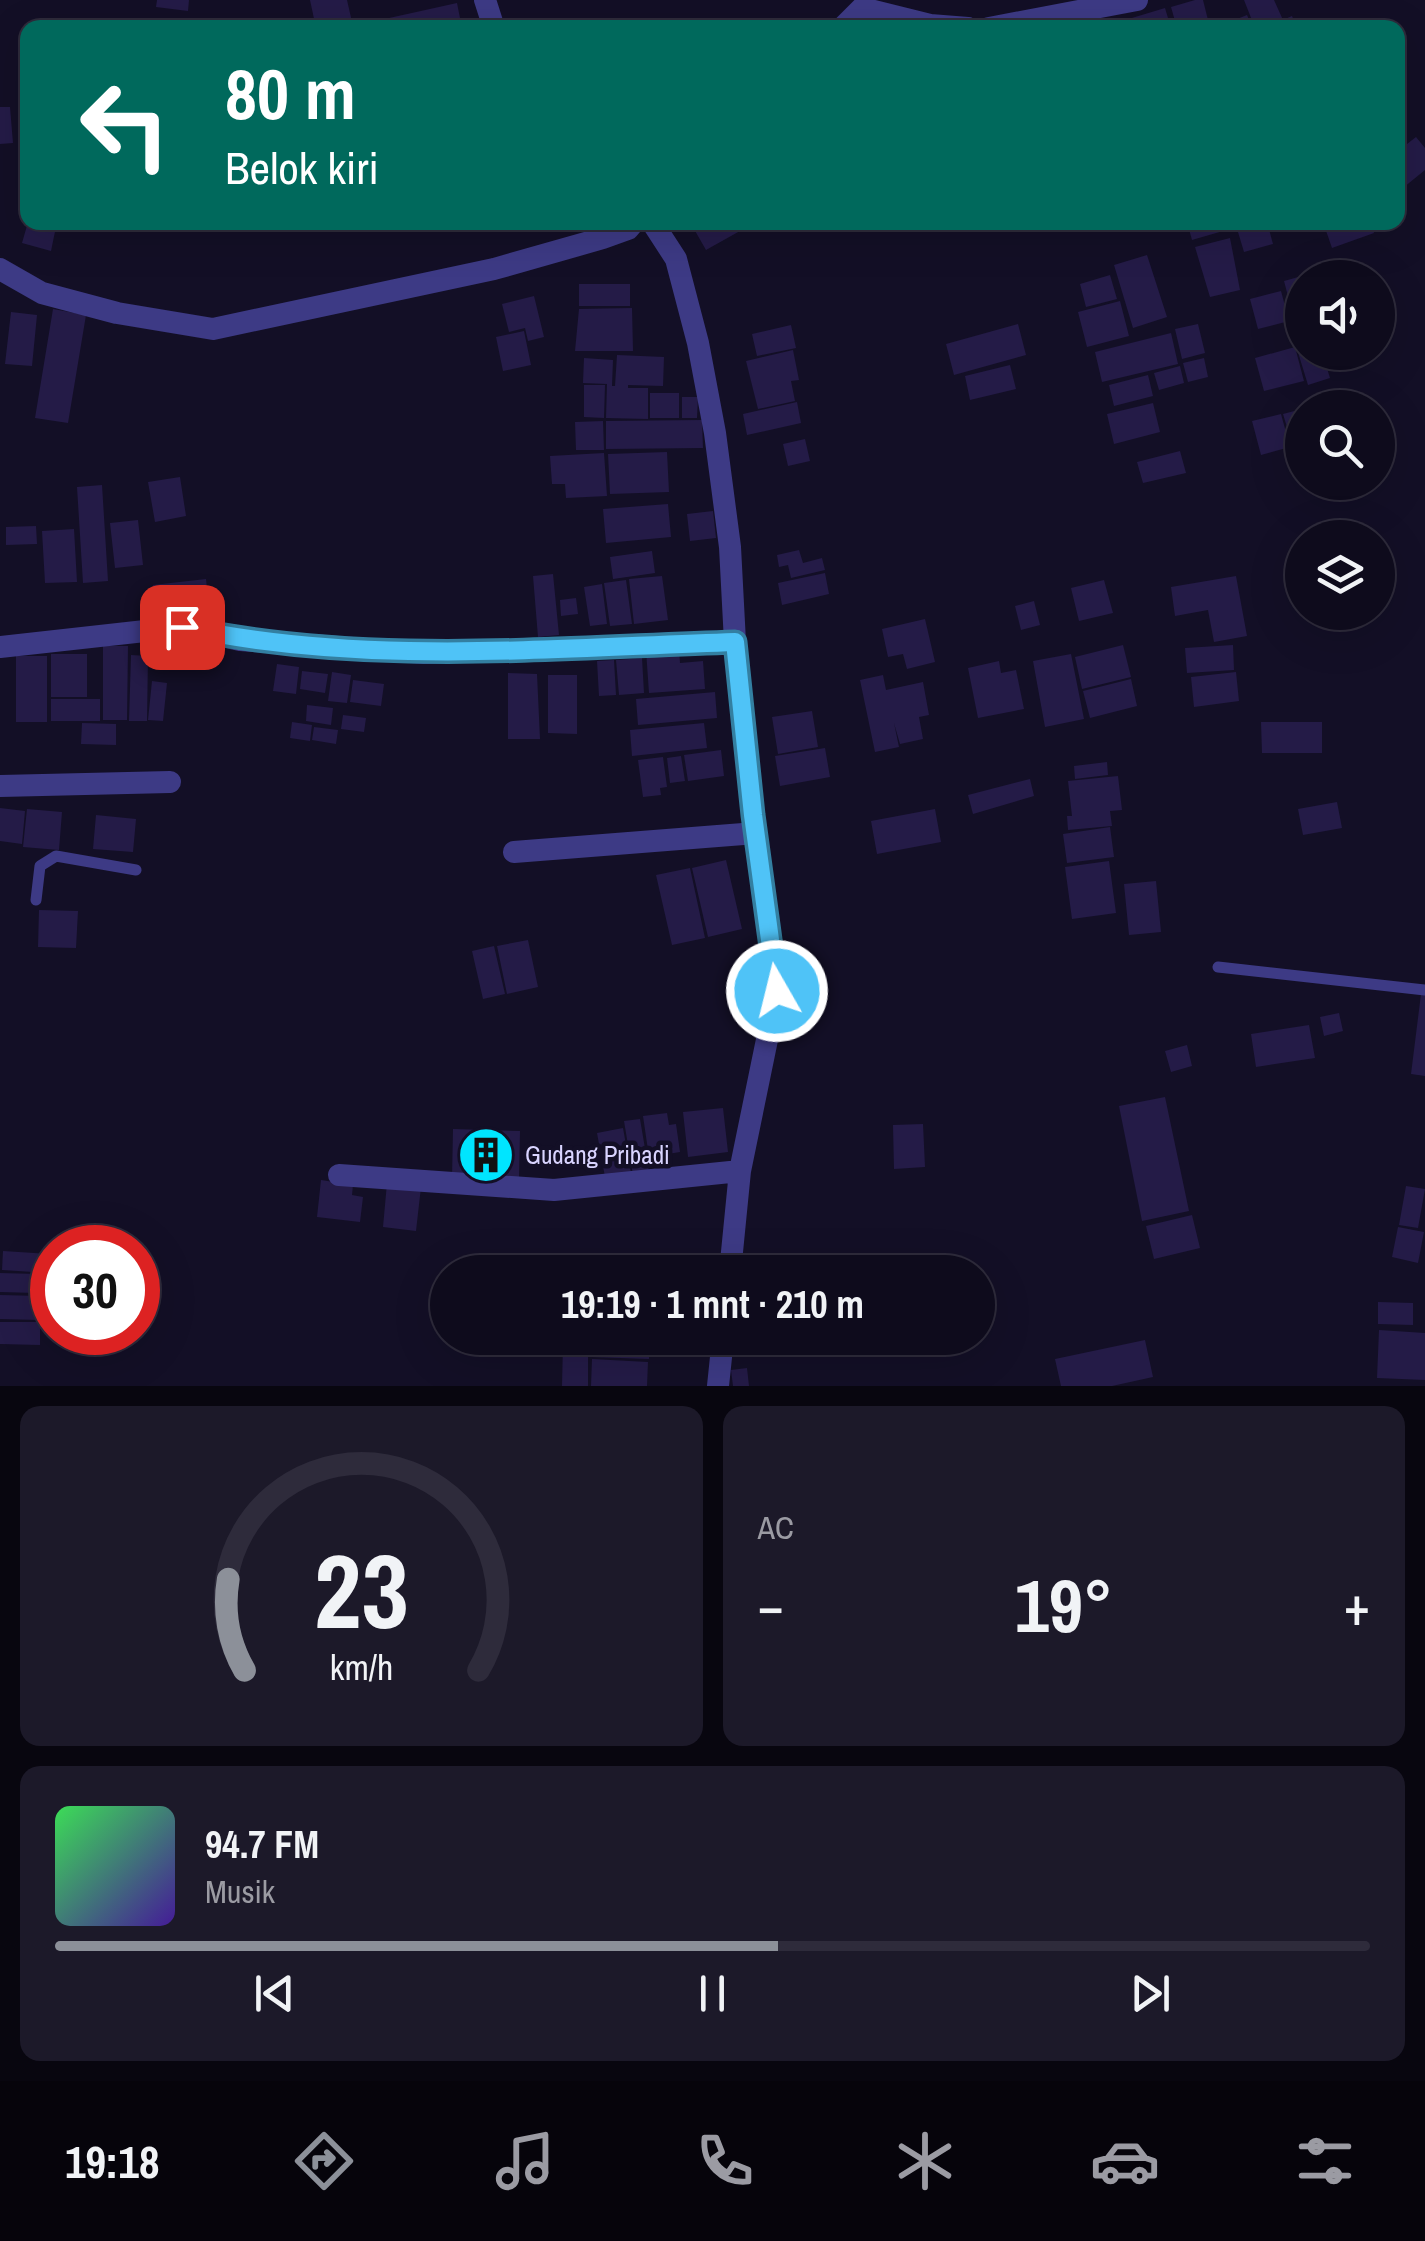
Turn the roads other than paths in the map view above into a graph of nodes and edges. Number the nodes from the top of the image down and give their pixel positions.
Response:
1 (1138, 0) edge
2 (850, 20) edge
3 (907, 20) edge
4 (1032, 20) edge
5 (625, 230) edge
6 (657, 230) edge
7 (0, 269) edge
8 (735, 642) junction
9 (0, 647) edge
10 (170, 782) dead end
11 (0, 786) edge
12 (756, 833) junction
13 (514, 852) dead end
14 (136, 870) dead end
15 (36, 900) dead end
16 (1218, 968) dead end
17 (1425, 990) edge
18 (740, 1171) junction
19 (339, 1174) dead end
20 (732, 1255) edge
21 (721, 1355) edge
22 (718, 1386) edge

1 - 4 street
2 - 3 street
5 - 7 street
6 - 8 street
8 - 9 street
8 - 12 street
10 - 11 street
12 - 13 street
12 - 18 street
14 - 15 lane
16 - 17 lane
18 - 19 street
18 - 20 street
21 - 22 street

